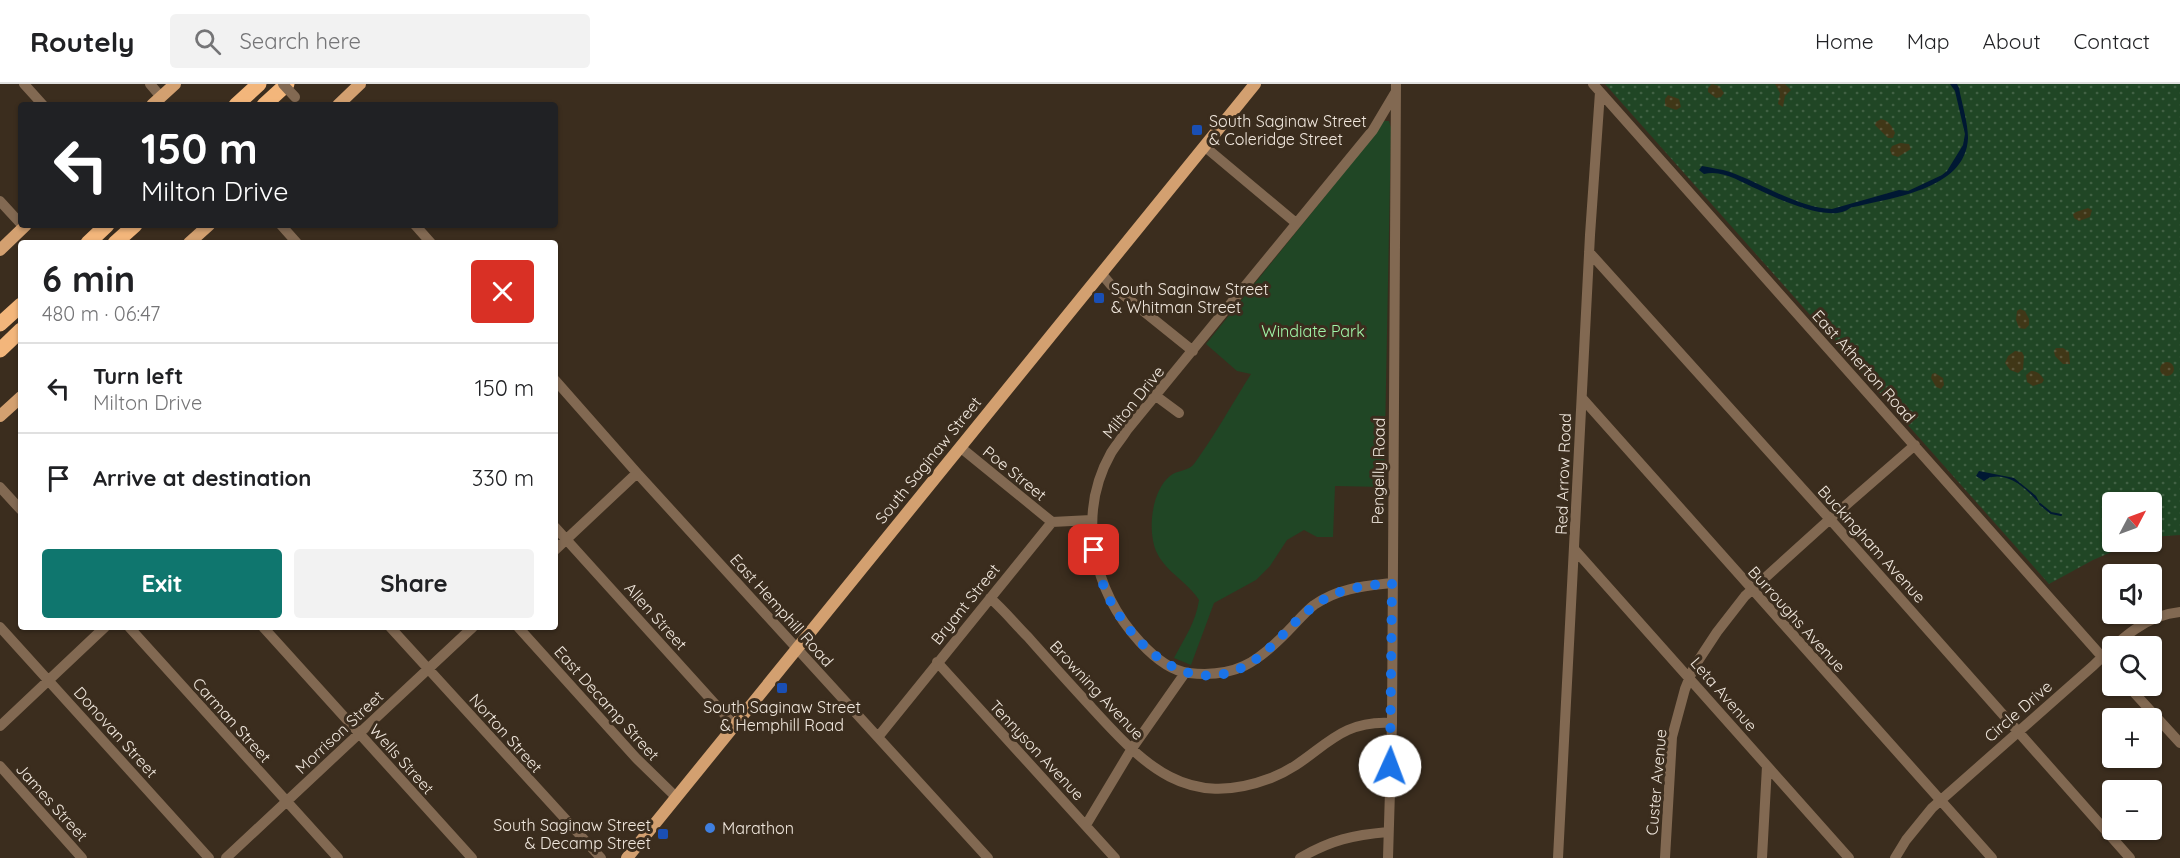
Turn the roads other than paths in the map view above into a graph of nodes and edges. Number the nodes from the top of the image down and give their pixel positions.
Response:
1 (24, 84) edge
2 (150, 84) edge
3 (175, 84) edge
4 (259, 84) edge
5 (360, 84) edge
6 (1255, 84) edge
7 (1597, 88) edge
8 (1396, 89) edge
9 (292, 93) edge
10 (157, 101) edge
11 (40, 102) edge
12 (239, 102) edge
13 (271, 102) edge
14 (341, 102) edge
15 (1204, 146) junction
16 (0, 201) edge
17 (18, 220) edge
18 (1296, 223) junction
19 (20, 228) edge
20 (104, 228) edge
21 (132, 228) edge
22 (206, 228) edge
23 (284, 228) edge
24 (418, 228) edge
25 (91, 240) edge
26 (118, 240) edge
27 (192, 240) edge
28 (294, 240) edge
29 (429, 240) edge
30 (0, 250) edge
31 (1589, 252) junction
32 (1101, 273) junction
33 (18, 308) edge
34 (0, 324) edge
35 (18, 333) edge
36 (0, 350) edge
37 (1193, 351) junction
38 (558, 383) edge
39 (1156, 396) junction
40 (1582, 398) junction
41 (18, 400) edge
42 (1179, 413) dead end
43 (0, 416) edge
44 (1915, 445) junction
45 (960, 447) junction
46 (637, 473) junction
47 (0, 487) edge
48 (18, 507) edge
49 (1830, 519) junction
50 (1091, 520) junction
51 (1052, 522) junction
52 (558, 531) edge
53 (566, 540) junction
54 (558, 547) edge
55 (1575, 550) junction
56 (1392, 583) junction
57 (1752, 590) junction
58 (990, 598) junction
59 (2180, 612) edge
60 (0, 627) edge
61 (102, 630) edge
62 (132, 630) edge
63 (266, 630) edge
64 (393, 630) edge
65 (469, 630) edge
66 (521, 630) edge
67 (2126, 636) edge
68 (796, 648) junction
69 (2102, 657) joint
70 (937, 662) junction
71 (428, 669) junction
72 (1185, 673) junction
73 (1690, 677) junction
74 (49, 680) junction
75 (2137, 696) edge
76 (1392, 723) junction
77 (734, 725) junction
78 (0, 726) edge
79 (2017, 731) junction
80 (358, 733) junction
81 (878, 737) junction
82 (2180, 744) edge
83 (1131, 750) junction
84 (0, 766) edge
85 (1767, 766) junction
86 (676, 797) junction
87 (1940, 800) junction
88 (286, 802) junction
89 (1086, 825) junction
90 (1388, 832) junction
91 (82, 858) edge
92 (209, 858) edge
93 (226, 858) edge
94 (338, 858) edge
95 (472, 858) edge
96 (601, 858) edge
97 (627, 858) edge
98 (988, 858) edge
99 (1115, 858) edge
100 (1300, 858) edge
101 (1388, 858) edge
102 (1558, 858) edge
103 (1665, 858) edge
104 (1762, 858) edge
105 (1849, 858) edge
106 (1895, 858) edge
107 (1992, 858) edge
108 (2130, 858) edge

1 - 11 street
2 - 10 street
3 - 10 main road
4 - 12 highway
5 - 14 main road
6 - 15 main road, South Saginaw Street
7 - 31 street, Red Arrow Road
7 - 44 street, East Atherton Road
8 - 18 street, Milton Drive
8 - 56 street, Pengelly Road
9 - 13 highway
15 - 18 street
15 - 32 main road, South Saginaw Street
16 - 17 street
18 - 37 street, Milton Drive
19 - 30 main road
20 - 25 highway
21 - 26 highway
22 - 27 main road
23 - 28 street
24 - 29 street
31 - 40 street, Red Arrow Road
31 - 49 street, Buckingham Avenue
32 - 37 street
32 - 45 main road, South Saginaw Street
33 - 34 highway
35 - 36 highway
37 - 39 street, Milton Drive
38 - 46 street, East Hemphill Road
39 - 42 street
39 - 50 street, Milton Drive
40 - 55 street, Red Arrow Road
40 - 57 street, Burroughs Avenue
41 - 43 main road
44 - 49 street, Custer Avenue
44 - 69 street, East Atherton Road
45 - 51 street, Poe Street
45 - 68 main road, South Saginaw Street
46 - 53 street
46 - 68 street, East Hemphill Road
47 - 48 street
49 - 57 street, Custer Avenue
49 - 79 street, Buckingham Avenue
50 - 51 street
50 - 72 street, Milton Drive
51 - 58 street, Bryant Street
52 - 53 street, Allen Street
53 - 54 street
53 - 77 street, Allen Street
55 - 73 street, Leta Avenue
55 - 102 street, Red Arrow Road
56 - 72 street, Milton Drive
56 - 76 street, Pengelly Road
57 - 73 street, Custer Avenue
57 - 87 street, Burroughs Avenue
58 - 70 street, Bryant Street
58 - 83 street, Browning Avenue
59 - 67 street, Circle Drive
60 - 74 street, Donovan Street
61 - 74 street
62 - 88 street, Carman Street
63 - 80 street, Wells Street
64 - 71 street, Norton Street
65 - 71 street, Morrison Street
66 - 86 street, East Decamp Street
68 - 77 main road, South Saginaw Street
68 - 81 street, East Hemphill Road
69 - 79 street, Circle Drive
70 - 81 street, Bryant Street
70 - 89 street, Tennyson Avenue
71 - 80 street, Morrison Street
71 - 96 street, Norton Street
72 - 83 street
73 - 85 street, Leta Avenue
73 - 103 street, Custer Avenue
74 - 78 street
74 - 92 street, Donovan Street
75 - 82 street
76 - 83 street, Browning Avenue
76 - 90 street, Pengelly Road
77 - 86 main road, South Saginaw Street
79 - 87 street, Circle Drive
79 - 108 street, Buckingham Avenue
80 - 88 street, Morrison Street
80 - 95 street, Wells Street
81 - 98 street, East Hemphill Road
83 - 89 street
84 - 91 street, James Street
85 - 104 street
85 - 105 street, Leta Avenue
86 - 97 main road, South Saginaw Street
87 - 106 street, Circle Drive
87 - 107 street, Burroughs Avenue
88 - 93 street, Morrison Street
88 - 94 street, Carman Street
89 - 99 street, Tennyson Avenue
90 - 100 street
90 - 101 street, Pengelly Road

